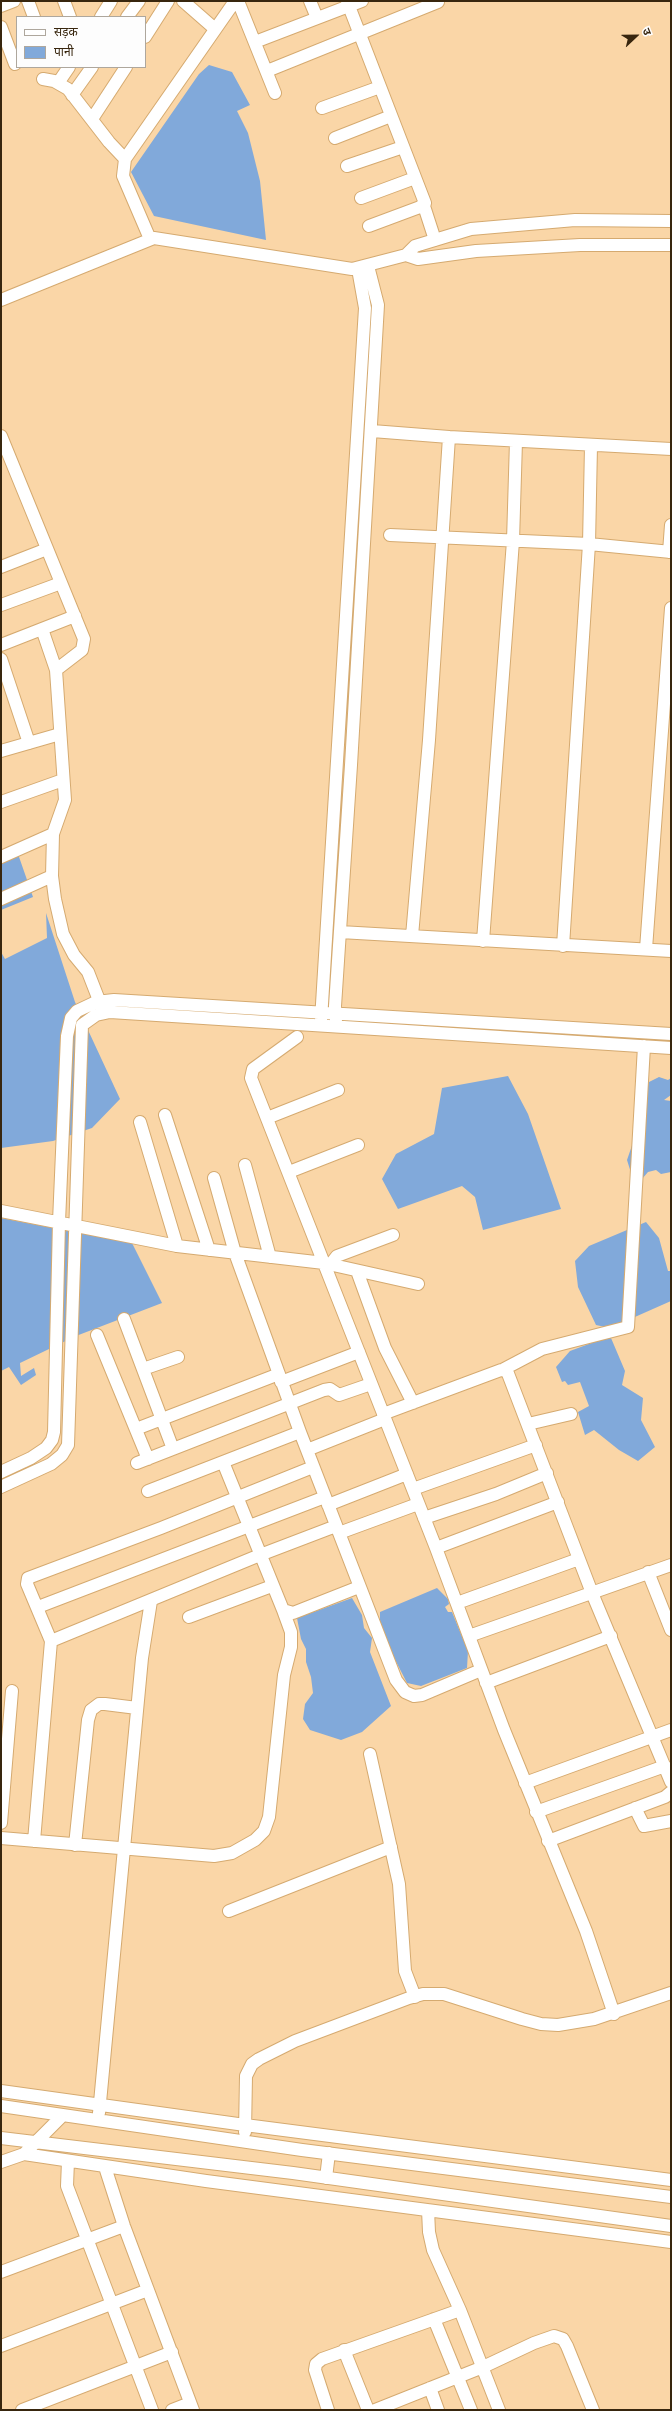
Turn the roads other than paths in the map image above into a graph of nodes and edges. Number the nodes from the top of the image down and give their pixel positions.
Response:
1 (14, 1) edge
2 (28, 1) edge
3 (64, 1) edge
4 (112, 1) edge
5 (139, 1) edge
6 (168, 1) edge
7 (183, 1) edge
8 (235, 1) edge
9 (238, 1) edge
10 (310, 1) edge
11 (362, 1) edge
12 (438, 2) dead end
13 (348, 4) edge
14 (1, 6) edge
15 (34, 16) edge
16 (70, 16) edge
17 (102, 16) edge
18 (128, 16) edge
19 (317, 18) junction
20 (1, 27) edge
21 (215, 29) junction
22 (146, 35) edge
23 (360, 35) junction
24 (255, 42) junction
25 (15, 64) dead end
26 (68, 68) edge
27 (91, 68) edge
28 (125, 68) edge
29 (267, 71) junction
30 (43, 79) dead end
31 (58, 83) junction
32 (380, 87) junction
33 (275, 93) dead end
34 (72, 95) junction
35 (322, 108) dead end
36 (391, 116) junction
37 (92, 119) junction
38 (335, 138) dead end
39 (403, 147) junction
40 (125, 159) junction
41 (347, 166) dead end
42 (415, 178) junction
43 (361, 198) dead end
44 (424, 206) junction
45 (671, 221) edge
46 (369, 226) dead end
47 (150, 239) junction
48 (435, 240) junction
49 (671, 245) edge
50 (406, 255) junction
51 (363, 267) junction
52 (1, 300) edge
53 (372, 431) junction
54 (1, 436) edge
55 (449, 437) junction
56 (516, 441) junction
57 (591, 446) junction
58 (671, 449) edge
59 (671, 525) edge
60 (390, 535) dead end
61 (442, 537) junction
62 (513, 541) junction
63 (589, 544) junction
64 (47, 549) junction
65 (670, 552) edge
66 (1, 567) edge
67 (61, 583) junction
68 (1, 605) edge
69 (671, 608) edge
70 (75, 616) junction
71 (42, 629) junction
72 (1, 645) edge
73 (1, 659) edge
74 (56, 670) junction
75 (60, 734) junction
76 (29, 743) junction
77 (1, 751) edge
78 (63, 780) junction
79 (1, 802) edge
80 (53, 834) junction
81 (1, 857) edge
82 (52, 876) junction
83 (1, 899) edge
84 (340, 932) junction
85 (412, 936) junction
86 (483, 941) junction
87 (563, 946) junction
88 (646, 949) junction
89 (671, 951) edge
90 (102, 1008) junction
91 (321, 1012) junction
92 (336, 1013) junction
93 (321, 1026) junction
94 (337, 1026) junction
95 (671, 1034) edge
96 (297, 1037) dead end
97 (644, 1046) junction
98 (671, 1048) edge
99 (338, 1090) dead end
100 (165, 1115) dead end
101 (268, 1118) junction
102 (140, 1122) dead end
103 (358, 1145) dead end
104 (245, 1165) dead end
105 (289, 1172) junction
106 (214, 1178) dead end
107 (1, 1211) edge
108 (59, 1222) junction
109 (74, 1225) junction
110 (393, 1235) dead end
111 (177, 1246) junction
112 (209, 1250) junction
113 (234, 1253) junction
114 (270, 1257) junction
115 (327, 1264) junction
116 (357, 1271) junction
117 (418, 1284) dead end
118 (124, 1319) dead end
119 (97, 1335) dead end
120 (359, 1352) junction
121 (178, 1357) dead end
122 (143, 1369) junction
123 (504, 1369) junction
124 (280, 1378) junction
125 (371, 1384) junction
126 (413, 1403) junction
127 (290, 1404) junction
128 (572, 1414) dead end
129 (384, 1416) junction
130 (162, 1419) junction
131 (528, 1424) junction
132 (136, 1429) junction
133 (300, 1432) junction
134 (536, 1445) junction
135 (173, 1449) junction
136 (307, 1450) junction
137 (223, 1462) junction
138 (313, 1467) junction
139 (1, 1472) edge
140 (407, 1474) junction
141 (547, 1474) junction
142 (1, 1487) edge
143 (413, 1489) junction
144 (148, 1492) dead end
145 (237, 1498) junction
146 (327, 1501) junction
147 (558, 1502) junction
148 (418, 1504) junction
149 (424, 1518) junction
150 (248, 1526) junction
151 (338, 1530) junction
152 (436, 1548) junction
153 (260, 1555) junction
154 (579, 1558) junction
155 (671, 1565) edge
156 (648, 1572) junction
157 (272, 1586) junction
158 (360, 1587) junction
159 (592, 1593) junction
160 (151, 1601) junction
161 (457, 1603) junction
162 (38, 1607) junction
163 (283, 1610) junction
164 (189, 1617) dead end
165 (671, 1630) edge
166 (469, 1636) junction
167 (611, 1636) junction
168 (51, 1641) junction
169 (481, 1670) junction
170 (486, 1683) junction
171 (12, 1691) dead end
172 (137, 1708) junction
173 (671, 1730) edge
174 (652, 1736) junction
175 (370, 1754) dead end
176 (665, 1766) junction
177 (671, 1782) edge
178 (525, 1783) junction
179 (671, 1792) edge
180 (635, 1808) junction
181 (536, 1812) junction
182 (671, 1821) edge
183 (1, 1823) edge
184 (1, 1838) edge
185 (34, 1841) junction
186 (548, 1841) junction
187 (76, 1845) junction
188 (391, 1847) junction
189 (124, 1848) junction
190 (228, 1911) dead end
191 (671, 1993) edge
192 (415, 1997) junction
193 (614, 2014) junction
194 (1, 2091) edge
195 (100, 2105) junction
196 (1, 2106) edge
197 (62, 2116) junction
198 (98, 2122) junction
199 (245, 2125) junction
200 (1, 2138) edge
201 (245, 2141) junction
202 (35, 2143) junction
203 (329, 2153) junction
204 (24, 2154) junction
205 (68, 2161) junction
206 (1, 2162) edge
207 (105, 2166) junction
208 (326, 2178) junction
209 (671, 2180) edge
210 (671, 2197) edge
211 (428, 2210) junction
212 (124, 2226) junction
213 (671, 2226) edge
214 (87, 2240) junction
215 (671, 2242) edge
216 (1, 2272) edge
217 (148, 2290) junction
218 (111, 2304) junction
219 (460, 2310) junction
220 (434, 2319) junction
221 (1, 2346) edge
222 (344, 2350) junction
223 (172, 2352) junction
224 (135, 2366) junction
225 (483, 2367) junction
226 (458, 2377) junction
227 (430, 2388) junction
228 (191, 2406) edge
229 (589, 2409) edge
230 (22, 2410) edge
231 (152, 2410) edge
232 (172, 2410) edge
233 (328, 2410) edge
234 (368, 2410) edge
235 (375, 2410) edge
236 (438, 2410) edge
237 (471, 2410) edge
238 (499, 2410) edge

1 - 14 street
2 - 15 street
3 - 16 street
4 - 17 street
5 - 18 street
6 - 22 street
7 - 21 street
8 - 21 street
9 - 24 street
10 - 19 street
11 - 13 street
12 - 23 street
13 - 19 street
13 - 23 street
19 - 24 street
20 - 25 street
21 - 40 street
23 - 29 street
23 - 32 street
24 - 29 street
26 - 31 street
27 - 34 street
28 - 37 street
29 - 33 street
30 - 31 street
31 - 34 street
32 - 35 street
32 - 36 street
34 - 37 street
36 - 38 street
36 - 39 street
37 - 40 street
39 - 41 street
39 - 42 street
40 - 47 street
42 - 43 street
42 - 44 street
44 - 46 street
44 - 48 street
45 - 48 street
47 - 51 street
47 - 52 street
48 - 50 street
49 - 50 street
50 - 51 street
51 - 53 street
51 - 91 street
53 - 55 street
53 - 84 street
54 - 64 street
55 - 56 street
55 - 61 street
56 - 57 street
56 - 62 street
57 - 58 street
57 - 63 street
59 - 65 street
60 - 61 street
61 - 62 street
61 - 85 street
62 - 63 street
62 - 86 street
63 - 65 street
63 - 87 street
64 - 66 street
64 - 67 street
67 - 68 street
67 - 70 street
69 - 88 street
70 - 71 street
70 - 74 street
71 - 72 street
71 - 74 street
73 - 76 street
74 - 75 street
75 - 76 street
75 - 78 street
76 - 77 street
78 - 79 street
78 - 80 street
80 - 81 street
80 - 82 street
82 - 83 street
82 - 90 street
84 - 85 street
84 - 92 street
85 - 86 street
86 - 87 street
87 - 88 street
88 - 89 street
90 - 91 street
90 - 93 street
90 - 108 street
90 - 109 street
91 - 92 street
91 - 93 street
92 - 94 street
92 - 95 street
93 - 94 street
94 - 97 street
96 - 101 street
97 - 98 street
97 - 123 street
99 - 101 street
100 - 112 street
101 - 105 street
102 - 111 street
103 - 105 street
104 - 114 street
105 - 115 street
106 - 113 street
107 - 108 street
108 - 109 street
108 - 139 street
109 - 111 street
109 - 142 street
110 - 115 street
111 - 112 street
112 - 113 street
113 - 114 street
113 - 124 street
114 - 115 street
115 - 116 street
115 - 120 street
116 - 117 street
116 - 126 street
118 - 122 street
119 - 132 street
120 - 124 street
120 - 125 street
121 - 122 street
122 - 130 street
123 - 126 street
123 - 131 street
124 - 127 street
124 - 130 street
125 - 127 street
125 - 129 street
126 - 129 street
127 - 133 street
127 - 135 street
128 - 131 street
129 - 136 street
129 - 140 street
130 - 132 street
130 - 135 street
131 - 134 street
132 - 135 street
133 - 136 street
133 - 137 street
134 - 141 street
134 - 143 street
136 - 138 street
137 - 144 street
137 - 145 street
138 - 145 street
138 - 146 street
140 - 143 street
140 - 146 street
141 - 147 street
141 - 149 street
143 - 148 street
145 - 150 street
145 - 162 street
146 - 150 street
146 - 151 street
147 - 152 street
147 - 154 street
148 - 149 street
148 - 151 street
149 - 152 street
150 - 153 street
150 - 162 street
151 - 153 street
151 - 158 street
152 - 161 street
153 - 157 street
153 - 160 street
154 - 159 street
154 - 161 street
155 - 156 street
156 - 159 street
156 - 165 street
157 - 163 street
157 - 164 street
158 - 163 street
158 - 169 street
159 - 166 street
159 - 167 street
160 - 168 street
160 - 172 street
161 - 166 street
162 - 168 street
163 - 189 street
166 - 169 street
167 - 170 street
167 - 174 street
168 - 185 street
169 - 170 street
170 - 178 street
171 - 183 street
172 - 187 street
172 - 189 street
173 - 174 street
174 - 176 street
174 - 178 street
175 - 188 street
176 - 177 street
176 - 181 street
178 - 181 street
179 - 180 street
180 - 182 street
180 - 186 street
181 - 186 street
184 - 185 street
185 - 187 street
186 - 193 street
187 - 189 street
188 - 190 street
188 - 192 street
189 - 195 street
191 - 193 street
192 - 193 street
192 - 199 street
194 - 195 street
195 - 198 street
195 - 199 street
196 - 197 street
197 - 198 street
197 - 202 street
198 - 201 street
199 - 201 street
199 - 209 street
200 - 202 street
201 - 203 street
202 - 204 street
202 - 208 street
203 - 208 street
203 - 210 street
204 - 205 street
204 - 206 street
205 - 207 street
205 - 214 street
207 - 211 street
207 - 212 street
208 - 213 street
211 - 215 street
211 - 219 street
212 - 214 street
212 - 217 street
214 - 216 street
214 - 218 street
217 - 218 street
217 - 223 street
218 - 221 street
218 - 224 street
219 - 220 street
219 - 225 street
220 - 222 street
220 - 226 street
222 - 233 street
222 - 234 street
223 - 224 street
223 - 228 street
224 - 230 street
224 - 231 street
225 - 226 street
225 - 229 street
225 - 238 street
226 - 227 street
226 - 237 street
227 - 235 street
227 - 236 street
228 - 232 street

